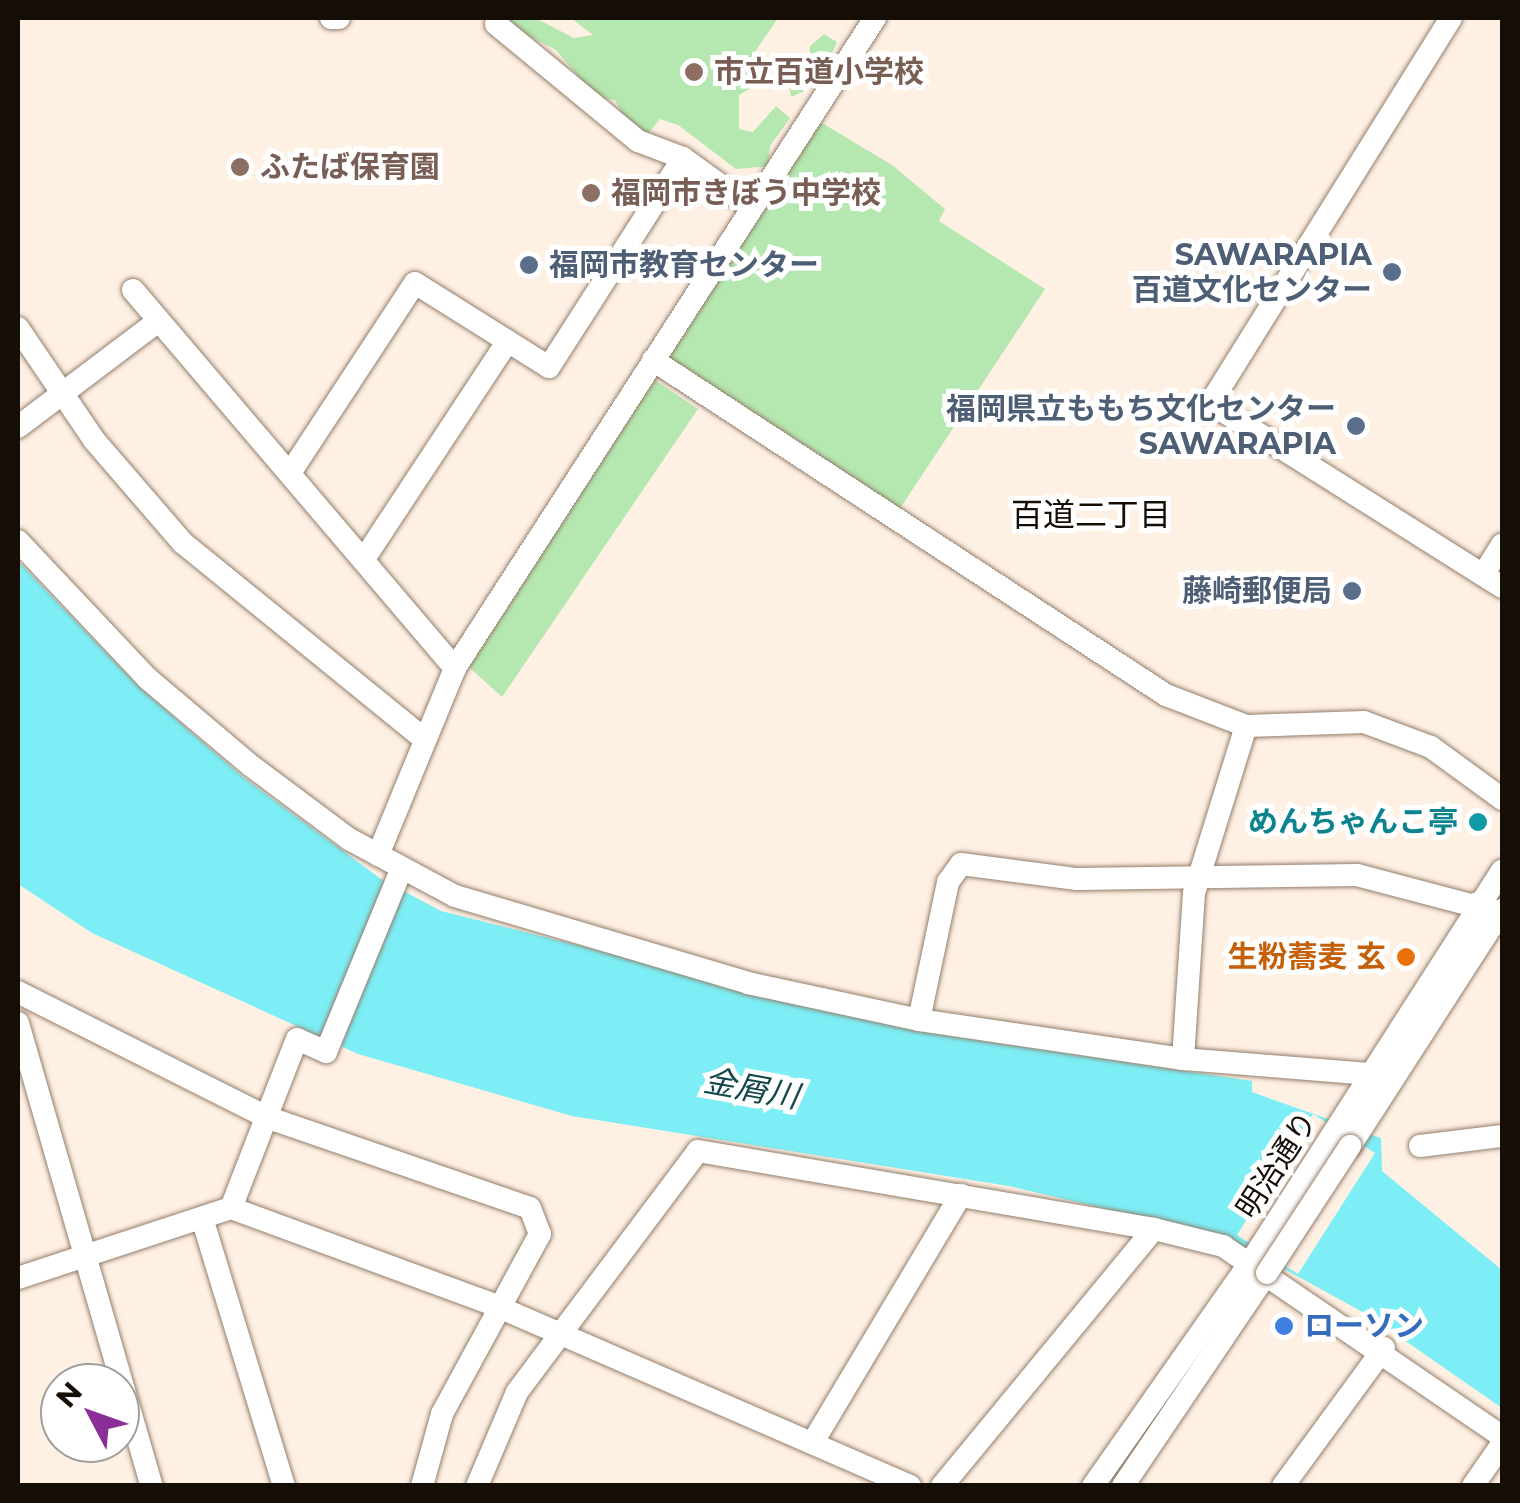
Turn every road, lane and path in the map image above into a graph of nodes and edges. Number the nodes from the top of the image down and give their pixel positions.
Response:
1 (331, 18) edge
2 (340, 18) edge
3 (875, 18) edge
4 (1451, 18) edge
5 (496, 24) dead end
6 (683, 158) junction
7 (752, 208) junction
8 (133, 290) dead end
9 (157, 322) junction
10 (18, 328) edge
11 (508, 341) junction
12 (653, 360) junction
13 (62, 394) junction
14 (18, 426) edge
15 (290, 473) junction
16 (18, 542) edge
17 (1502, 545) edge
18 (364, 559) junction
19 (1493, 581) edge
20 (454, 668) junction
21 (1246, 726) junction
22 (424, 739) junction
23 (1502, 800) edge
24 (378, 855) junction
25 (400, 870) junction
26 (1502, 871) edge
27 (1199, 873) junction
28 (1495, 914) edge
29 (18, 992) edge
30 (919, 1020) junction
31 (18, 1023) edge
32 (1183, 1059) junction
33 (1371, 1074) junction
34 (266, 1116) junction
35 (1502, 1136) edge
36 (1355, 1138) junction
37 (1420, 1146) dead end
38 (961, 1195) junction
39 (231, 1208) junction
40 (202, 1218) junction
41 (1154, 1229) junction
42 (84, 1256) junction
43 (1258, 1268) junction
44 (18, 1278) edge
45 (494, 1305) junction
46 (562, 1338) junction
47 (1384, 1348) junction
48 (1502, 1436) edge
49 (813, 1442) junction
50 (1502, 1444) edge
51 (152, 1486) edge
52 (284, 1486) edge
53 (422, 1486) edge
54 (477, 1486) edge
55 (910, 1486) edge
56 (942, 1486) edge
57 (1093, 1486) edge
58 (1123, 1486) edge
59 (1284, 1486) edge
60 (1472, 1486) edge

1 - 2 street
3 - 7 street
4 - 19 street
5 - 6 street
6 - 7 street
6 - 11 street
7 - 12 street
8 - 9 street
9 - 13 street
9 - 15 street
10 - 13 street
11 - 15 street
11 - 18 street
12 - 20 street
12 - 21 street
13 - 14 street
13 - 22 street
15 - 18 street
16 - 24 street
17 - 19 street
18 - 20 street
20 - 22 street
21 - 23 street
21 - 27 street
22 - 24 street
24 - 25 street
25 - 30 street
25 - 34 street
26 - 28 street, 明治通り
27 - 28 street
27 - 30 street
27 - 32 street
28 - 33 street, 明治通り
28 - 36 street, 明治通り
29 - 34 street
30 - 32 street
31 - 42 street
32 - 33 street
33 - 36 street, 明治通り
34 - 39 street
34 - 45 street
35 - 37 street
36 - 43 street, 明治通り, bridge
38 - 41 street
38 - 46 street
38 - 49 street
39 - 40 street
39 - 45 street
40 - 42 street
40 - 52 street
41 - 43 street
41 - 56 street
42 - 44 street
42 - 51 street
43 - 47 street
43 - 57 street, 明治通り
43 - 58 street, 明治通り
45 - 46 street
45 - 53 street
46 - 49 street
46 - 54 street
47 - 48 street
47 - 59 street
49 - 55 street
50 - 60 street

